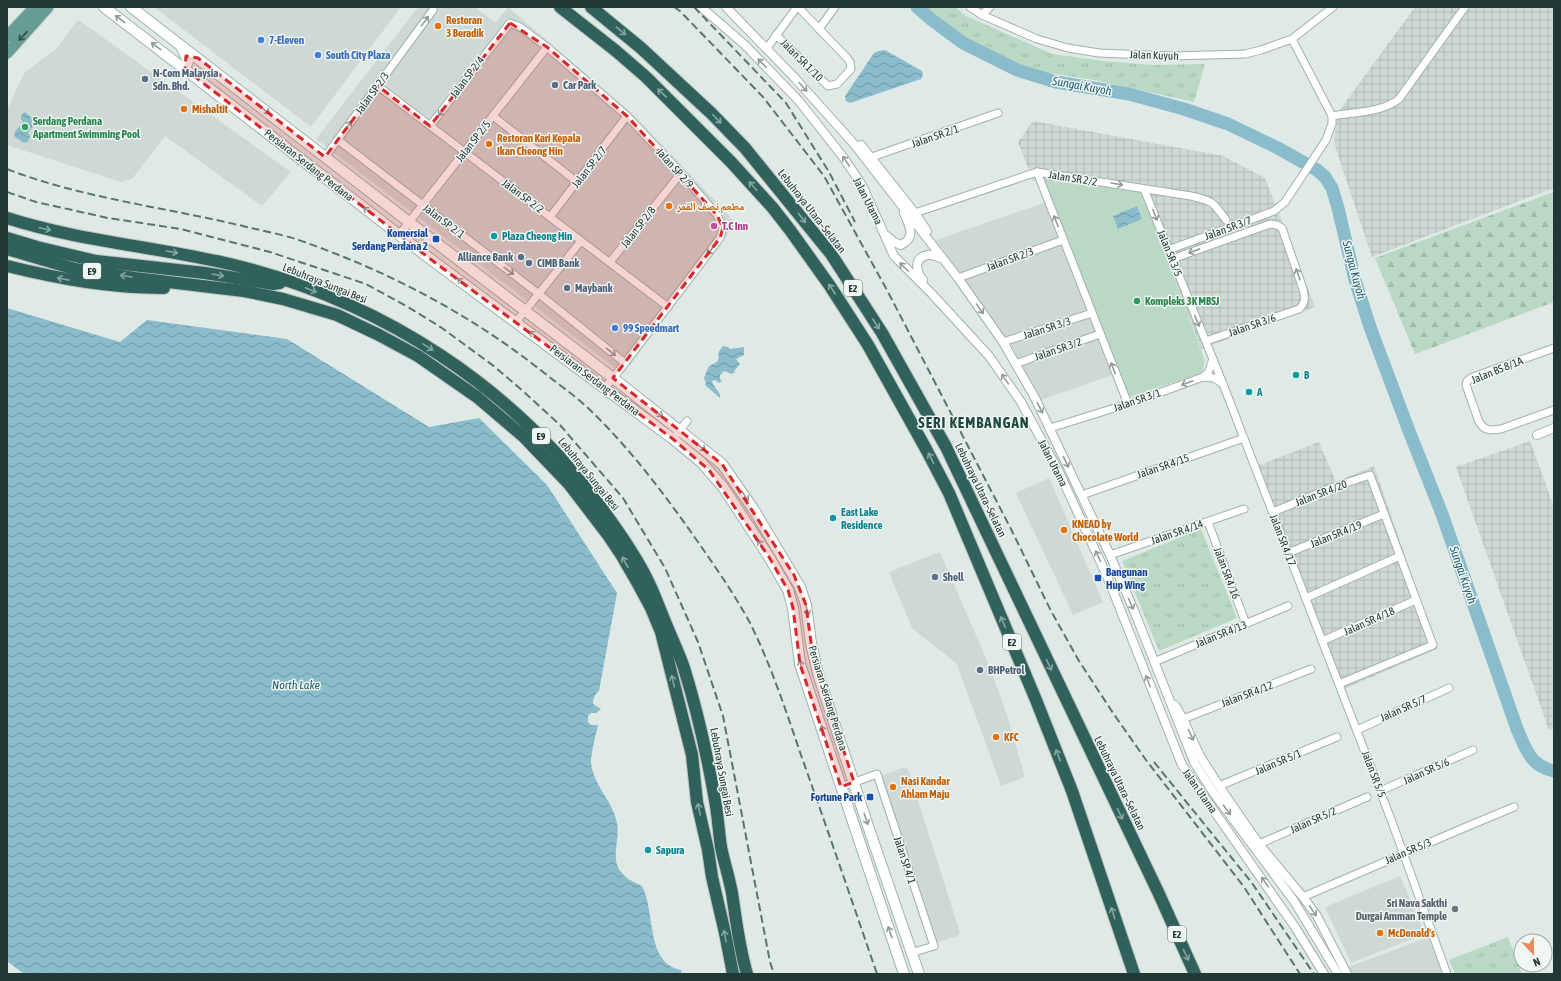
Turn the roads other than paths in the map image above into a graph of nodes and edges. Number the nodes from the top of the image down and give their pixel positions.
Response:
1 (35, 7) edge
2 (48, 7) edge
3 (53, 7) edge
4 (104, 7) edge
5 (132, 7) edge
6 (560, 7) edge
7 (591, 7) edge
8 (701, 7) edge
9 (726, 7) edge
10 (797, 7) edge
11 (835, 7) edge
12 (970, 7) edge
13 (990, 7) edge
14 (1333, 7) edge
15 (1465, 7) edge
16 (433, 10) dead end
17 (982, 15) junction
18 (38, 18) junction
19 (504, 29) joint
20 (818, 29) junction
21 (776, 35) junction
22 (7, 37) edge
23 (1292, 39) junction
24 (178, 42) junction
25 (547, 47) junction
26 (767, 48) junction
27 (7, 53) edge
28 (186, 56) junction
29 (198, 58) junction
30 (176, 62) junction
31 (185, 69) junction
32 (234, 86) junction
33 (378, 86) junction
34 (238, 110) junction
35 (998, 113) dead end
36 (493, 116) junction
37 (627, 116) junction
38 (1332, 116) junction
39 (430, 126) junction
40 (842, 130) junction
41 (338, 140) junction
42 (306, 142) junction
43 (465, 152) junction
44 (325, 157) junction
45 (872, 158) junction
46 (305, 162) junction
47 (1037, 172) junction
48 (681, 173) junction
49 (577, 182) junction
50 (1144, 189) junction
51 (423, 205) junction
52 (901, 205) junction
53 (915, 213) junction
54 (550, 217) junction
55 (7, 218) edge
56 (1226, 220) dead end
57 (409, 222) junction
58 (884, 233) junction
59 (399, 235) junction
60 (7, 238) edge
61 (581, 240) junction
62 (1063, 240) junction
63 (7, 249) edge
64 (1168, 250) junction
65 (941, 258) junction
66 (1172, 259) junction
67 (610, 262) junction
68 (7, 266) edge
69 (958, 278) junction
70 (291, 281) junction
71 (179, 283) junction
72 (538, 294) junction
73 (932, 294) junction
74 (668, 307) junction
75 (525, 311) junction
76 (1092, 313) junction
77 (516, 322) junction
78 (1100, 334) junction
79 (1206, 341) junction
80 (1003, 342) junction
81 (1554, 348) edge
82 (1213, 359) junction
83 (625, 363) junction
84 (1015, 364) junction
85 (1203, 377) junction
86 (613, 378) junction
87 (1223, 384) junction
88 (605, 388) junction
89 (1128, 404) junction
90 (1554, 410) edge
91 (687, 421) dead end
92 (1050, 428) junction
93 (1554, 428) edge
94 (680, 430) junction
95 (1537, 435) dead end
96 (1244, 438) junction
97 (673, 439) junction
98 (1082, 494) junction
99 (1244, 508) dead end
100 (1272, 512) junction
101 (1384, 514) junction
102 (1208, 522) junction
103 (1288, 553) junction
104 (1110, 555) junction
105 (1400, 556) junction
106 (1306, 598) junction
107 (1416, 600) junction
108 (1288, 606) dead end
109 (1246, 624) junction
110 (1322, 641) junction
111 (1154, 662) junction
112 (1311, 669) dead end
113 (1339, 684) junction
114 (1449, 688) dead end
115 (1166, 689) junction
116 (1343, 695) joint
117 (1184, 719) junction
118 (1357, 730) junction
119 (1337, 737) dead end
120 (1473, 750) dead end
121 (854, 782) junction
122 (1219, 786) junction
123 (841, 787) junction
124 (1380, 791) junction
125 (1367, 797) dead end
126 (1514, 807) dead end
127 (1259, 844) junction
128 (1404, 853) junction
129 (1304, 897) junction
130 (911, 953) junction
131 (732, 974) edge
132 (747, 974) edge
133 (904, 974) edge
134 (919, 974) edge
135 (1134, 974) edge
136 (1195, 974) edge
137 (1324, 974) edge
138 (1338, 974) edge
139 (1347, 974) edge
140 (1447, 974) edge

1 - 22 main road
2 - 18 main road
3 - 18 main road
30 -> 4 main road, Persiaran Serdang Perdana
5 - 24 main road, Persiaran Serdang Perdana
135 -> 6 highway, E2
7 -> 136 highway, Lebuhraya Utara–Selatan / E2
58 -> 8 street, Jalan Utama
9 - 26 street, Jalan Utama
10 - 20 street
10 - 21 street
11 - 20 street
12 - 17 street, Jalan Kuyuh
13 - 17 street
14 - 23 street, Jalan Kuyuh
15 - 38 street
33 -> 16 street, Jalan SP 2/3
17 - 23 street, Jalan Kuyuh
18 -> 27 main road
19 - 25 street, Jalan SP 2/9
19 -> 39 street, Jalan SP 2/4
20 - 21 street, Jalan SR 1/10
21 - 26 street
23 - 38 street
24 - 28 main road
24 - 29 main road, Persiaran Serdang Perdana
25 - 36 street, Jalan SP 2/5
25 - 37 street, Jalan SP 2/9
26 -> 40 street, Jalan Utama
28 - 29 main road
28 - 30 main road
28 - 31 main road
29 - 32 main road, Persiaran Serdang Perdana
30 - 31 main road, Persiaran Serdang Perdana
31 - 34 main road, Persiaran Serdang Perdana
32 - 34 main road
32 -> 42 main road, Persiaran Serdang Perdana
33 - 39 street, Jalan SP 2/2
41 -> 33 street, Jalan SP 2/3
34 - 46 main road, Persiaran Serdang Perdana
35 - 45 street, Jalan SR 2/1
36 - 43 street, Jalan SP 2/5
36 - 49 street
37 - 48 street, Jalan SP 2/9
37 - 49 street, Jalan SP 2/7
38 - 64 street, Jalan SR 3/7
39 - 43 street, Jalan SP 2/2
40 - 45 street
40 - 52 street, Jalan Utama
41 - 44 street, Jalan SP 2/3
41 - 51 street, Jalan SP 2/1
42 - 44 main road, Persiaran Serdang Perdana
42 - 46 main road
43 - 51 street, Jalan SP 2/5
43 - 54 street, Jalan SP 2/2
44 - 57 main road, Persiaran Serdang Perdana
45 - 53 street
59 -> 46 main road, Persiaran Serdang Perdana
47 -> 50 street, Jalan SR 2/2
47 - 53 street, Jalan SR 2/2
62 -> 47 street
48 - 67 street, Jalan SP 2/8
48 -> 74 street, Jalan SP 2/9
49 - 54 street, Jalan SP 2/7
50 - 56 street, Jalan SR 2/2
50 -> 64 street, Jalan SR 3/5
51 - 57 street, Jalan SP 2/5
51 -> 72 street, Jalan SP 2/1
52 - 58 street
52 - 65 street, Jalan Utama
53 - 65 street
54 - 61 street, Jalan SP 2/2
55 -> 70 highway, Lebuhraya Sungai Besi / E9
57 - 59 street, Jalan SP 2/5
57 - 75 main road, Persiaran Serdang Perdana
73 -> 58 street, Jalan Utama
77 -> 59 main road, Persiaran Serdang Perdana
60 -> 70 highway
61 - 67 street, Jalan SP 2/2
61 - 72 street
62 - 69 street, Jalan SR 2/3
62 - 76 street
71 -> 63 highway, Lebuhraya Sungai Besi / E9
64 - 66 street, Jalan SR 3/5
65 - 69 street, Jalan Utama
65 - 73 street
66 -> 79 street, Jalan SR 3/5
79 -> 66 street, Jalan SR 3/6
67 - 74 street, Jalan SP 2/2
71 -> 68 highway
69 -> 80 street, Jalan Utama
70 -> 132 highway, Lebuhraya Sungai Besi / E9
131 -> 71 highway, Lebuhraya Sungai Besi / E9
72 - 75 street
72 -> 83 street, Jalan SP 2/1
137 -> 73 street, Jalan Utama
74 - 83 street, Jalan SP 2/9
75 - 77 street
75 - 86 main road, Persiaran Serdang Perdana
76 - 78 street
76 - 80 street, Jalan SR 3/3
88 -> 77 main road, Persiaran Serdang Perdana
78 - 84 street, Jalan SR 3/2
89 -> 78 street
79 - 82 street, Jalan SR 3/5
80 - 84 street, Jalan Utama
81 - 90 street, Jalan BS 8/1A
82 - 85 street
82 - 87 street, Jalan SR 3/5
83 - 86 street, Jalan SP 2/9
84 -> 92 street, Jalan Utama
85 - 87 street
85 -> 89 street, Jalan SR 3/1
86 - 88 street, Jalan SP 2/9
86 -> 94 main road, Persiaran Serdang Perdana
87 - 96 street, Jalan SR 4/17
88 - 97 main road, Persiaran Serdang Perdana
89 - 92 street, Jalan SR 3/1
91 - 94 street
92 -> 98 street, Jalan Utama
93 - 95 street
94 - 97 street
94 -> 121 main road, Persiaran Serdang Perdana
96 - 98 street, Jalan SR 4/15
96 - 100 street, Jalan SR 4/17
123 -> 97 main road, Persiaran Serdang Perdana
98 - 104 street, Jalan Utama
99 - 102 street, Jalan SR 4/14
100 - 101 street, Jalan SR 4/20
100 - 103 street, Jalan SR 4/17
101 - 103 street, Jalan SR 4/19
101 - 105 street
102 - 104 street, Jalan SR 4/14
102 - 109 street, Jalan SR 4/16
103 - 106 street, Jalan SR 4/17
104 -> 111 street, Jalan Utama
105 - 106 street
105 - 107 street
106 - 110 street, Jalan SR 4/17
107 - 110 street, Jalan SR 4/18
107 - 113 street
108 - 109 street, Jalan SR 4/13
109 - 111 street, Jalan SR 4/13
110 - 113 street, Jalan SR 4/17
111 - 115 street, Jalan Utama
112 - 117 street, Jalan SR 4/12
113 - 116 street, Jalan SR 4/17
114 - 118 street, Jalan SR 5/7
115 - 117 street
115 -> 138 street, Jalan Utama
116 - 118 street, Jalan SR 5/5
117 -> 122 street
118 - 124 street, Jalan SR 5/5
119 - 122 street, Jalan SR 5/1
120 - 124 street, Jalan SR 5/6
121 - 123 street
121 -> 130 main road, Persiaran Serdang Perdana
121 - 130 street, Jalan SP 4/1
122 - 127 street
133 -> 123 main road, Persiaran Serdang Perdana
124 - 128 street, Jalan SR 5/5
125 - 127 street, Jalan SR 5/2
126 - 128 street, Jalan SR 5/3
127 - 129 street
128 - 129 street, Jalan SR 5/3
128 - 140 street, Jalan SR 5/5
129 -> 139 street
130 - 134 main road, Persiaran Serdang Perdana

